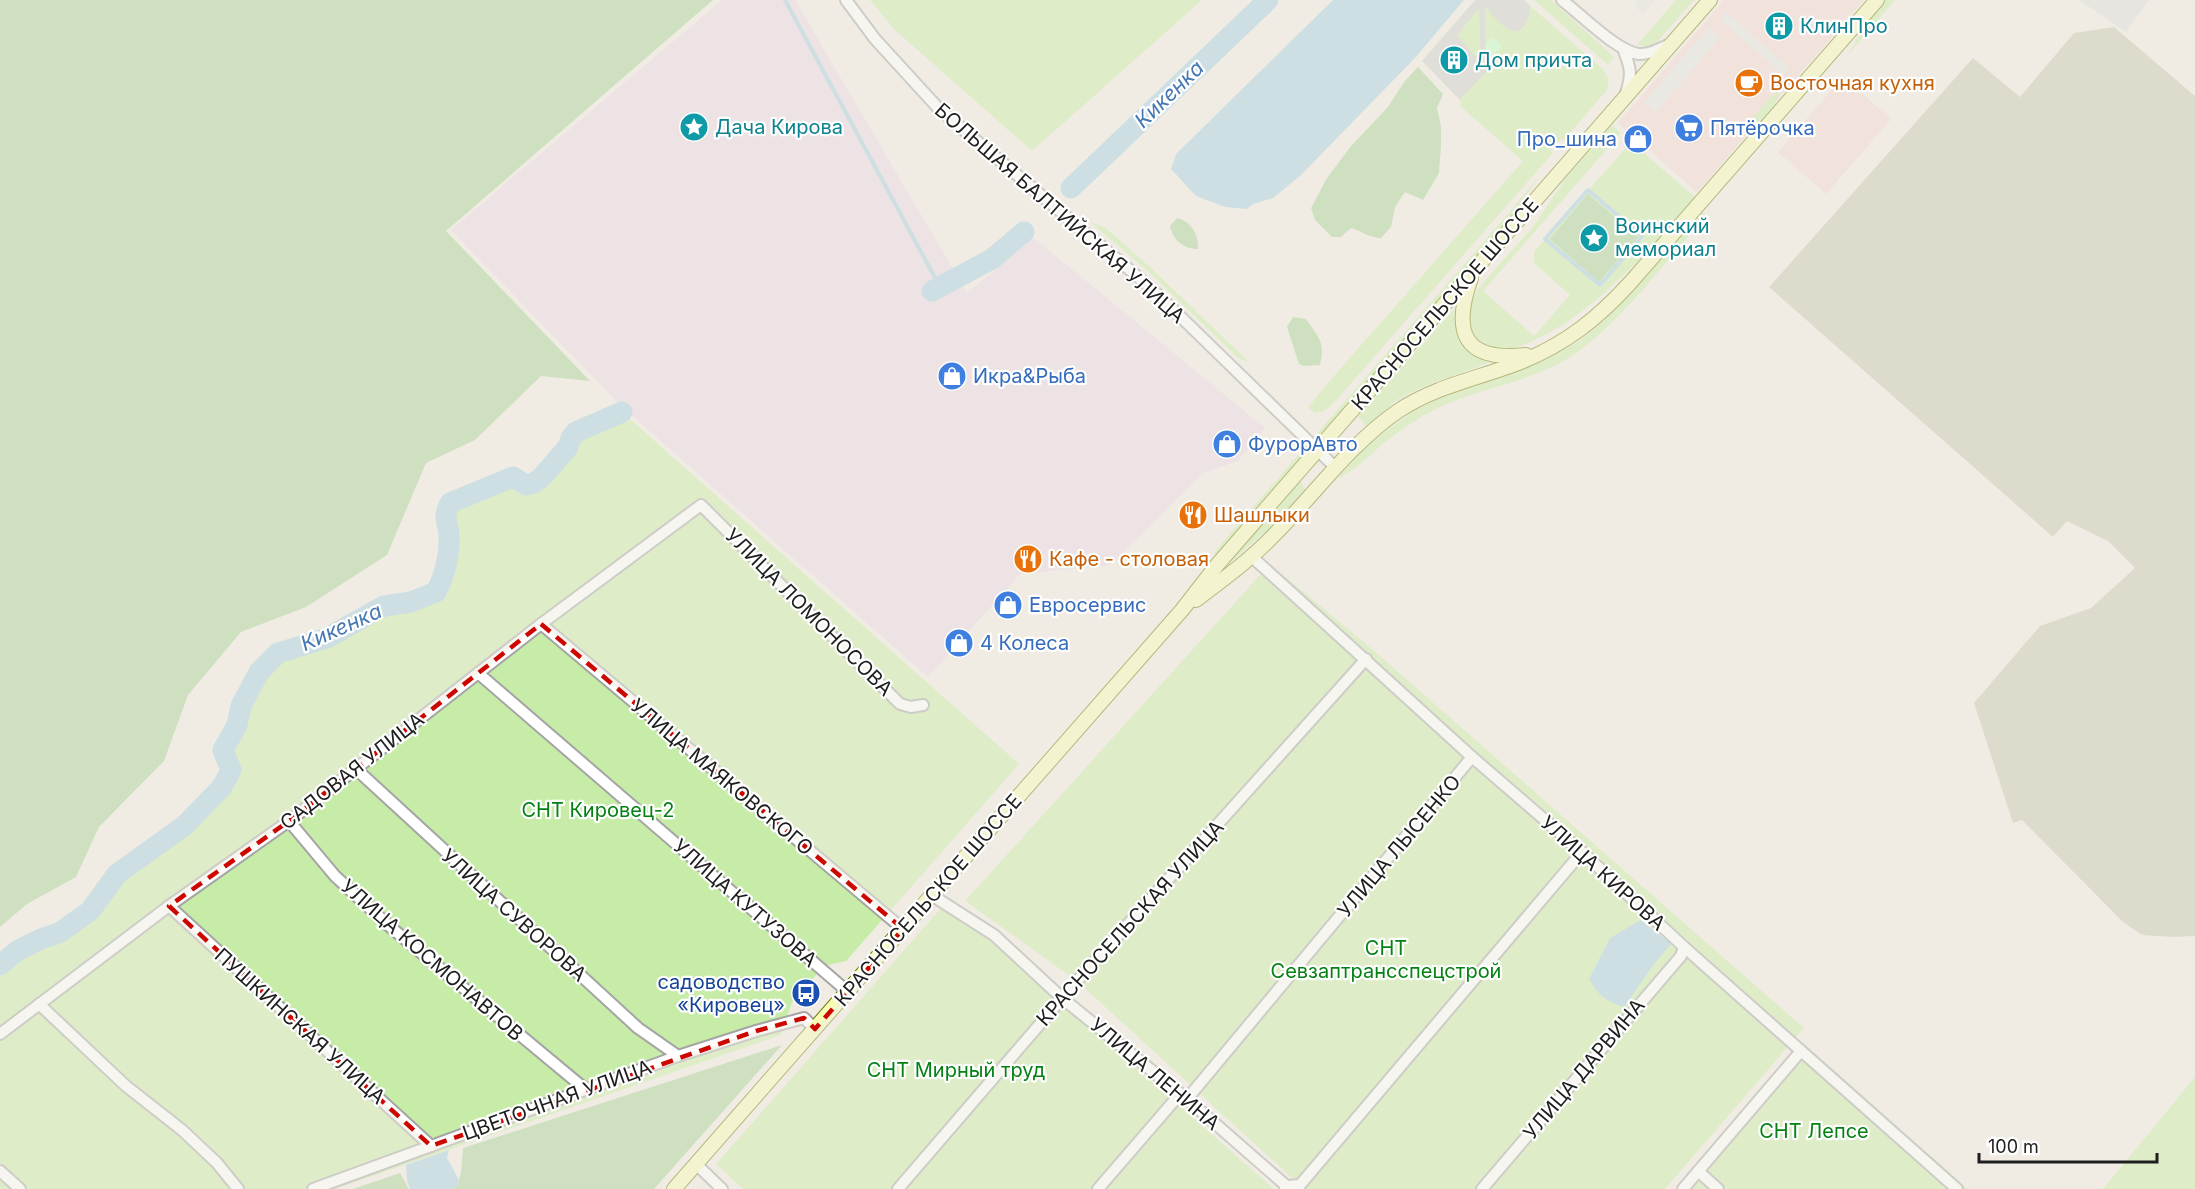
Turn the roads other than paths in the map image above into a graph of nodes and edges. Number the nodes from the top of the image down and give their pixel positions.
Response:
1 (846, 0) edge
2 (1562, 0) edge
3 (1710, 0) edge
4 (1877, 0) edge
5 (1673, 43) junction
6 (1624, 51) junction
7 (1624, 99) junction
8 (1474, 270) junction
9 (1542, 353) junction
10 (1317, 450) junction
11 (1335, 467) junction
12 (701, 505) joint
13 (1251, 556) junction
14 (1182, 610) junction
15 (541, 624) junction
16 (1366, 659) junction
17 (478, 673) junction
18 (922, 705) dead end
19 (1472, 757) junction
20 (356, 769) junction
21 (289, 821) junction
22 (1582, 852) junction
23 (933, 896) junction
24 (169, 906) junction
25 (903, 929) junction
26 (1684, 947) junction
27 (848, 992) junction
28 (1062, 998) junction
29 (39, 1004) junction
30 (815, 1029) junction
31 (0, 1034) edge
32 (1801, 1051) junction
33 (678, 1056) junction
34 (585, 1089) junction
35 (1183, 1096) junction
36 (431, 1146) junction
37 (696, 1164) junction
38 (0, 1171) edge
39 (1698, 1171) junction
40 (1287, 1188) edge
41 (20, 1189) edge
42 (238, 1189) edge
43 (313, 1189) edge
44 (674, 1189) edge
45 (722, 1189) edge
46 (898, 1189) edge
47 (1098, 1189) edge
48 (1482, 1189) edge
49 (1683, 1189) edge
50 (1718, 1189) edge
51 (1957, 1189) edge

1 - 10 street, БОЛЬШАЯ БАЛТИЙСКАЯ УЛИЦА
2 - 6 street
3 - 5 main road, КРАСНОСЕЛЬСКОЕ ШОССЕ
4 - 9 main road, КРАСНОСЕЛЬСКОЕ ШОССЕ
5 - 6 street
5 - 7 main road, КРАСНОСЕЛЬСКОЕ ШОССЕ
6 - 7 street
7 - 8 main road, КРАСНОСЕЛЬСКОЕ ШОССЕ
8 - 9 main road
8 - 10 main road, КРАСНОСЕЛЬСКОЕ ШОССЕ
9 - 11 main road, КРАСНОСЕЛЬСКОЕ ШОССЕ
10 - 11 street, БОЛЬШАЯ БАЛТИЙСКАЯ УЛИЦА
10 - 14 main road, КРАСНОСЕЛЬСКОЕ ШОССЕ
11 - 13 main road, КРАСНОСЕЛЬСКОЕ ШОССЕ
12 - 15 street, САДОВАЯ УЛИЦА
12 - 18 street, УЛИЦА ЛОМОНОСОВА
13 - 14 main road, КРАСНОСЕЛЬСКОЕ ШОССЕ
13 - 16 street, УЛИЦА КИРОВА
14 - 23 main road, КРАСНОСЕЛЬСКОЕ ШОССЕ
15 - 17 street, САДОВАЯ УЛИЦА
15 - 25 street, УЛИЦА МАЯКОВСКОГО
16 - 19 street, УЛИЦА КИРОВА
16 - 28 street, КРАСНОСЕЛЬСКАЯ УЛИЦА
17 - 20 street, САДОВАЯ УЛИЦА
17 - 27 street, УЛИЦА КУТУЗОВА
19 - 22 street, УЛИЦА КИРОВА
19 - 35 street, УЛИЦА ЛЫСЕНКО
20 - 21 street, САДОВАЯ УЛИЦА
20 - 33 street, УЛИЦА СУВОРОВА
21 - 24 street, САДОВАЯ УЛИЦА
21 - 34 street, УЛИЦА КОСМОНАВТОВ
22 - 26 street, УЛИЦА КИРОВА
22 - 40 street
23 - 25 main road, КРАСНОСЕЛЬСКОЕ ШОССЕ
23 - 28 street, УЛИЦА ЛЕНИНА
24 - 29 street, САДОВАЯ УЛИЦА
24 - 36 street, ПУШКИНСКАЯ УЛИЦА
25 - 27 main road, КРАСНОСЕЛЬСКОЕ ШОССЕ
26 - 32 street, УЛИЦА КИРОВА
26 - 48 street, УЛИЦА ДАРВИНА
27 - 30 main road, КРАСНОСЕЛЬСКОЕ ШОССЕ
28 - 35 street, УЛИЦА ЛЕНИНА
28 - 46 street, КРАСНОСЕЛЬСКАЯ УЛИЦА
29 - 31 street, САДОВАЯ УЛИЦА
29 - 42 street
30 - 33 street, ЦВЕТОЧНАЯ УЛИЦА
30 - 37 main road, КРАСНОСЕЛЬСКОЕ ШОССЕ
32 - 39 street
32 - 51 street, УЛИЦА КИРОВА
33 - 34 street, ЦВЕТОЧНАЯ УЛИЦА
34 - 36 street, ЦВЕТОЧНАЯ УЛИЦА
35 - 40 street, УЛИЦА ЛЕНИНА
35 - 47 street, УЛИЦА ЛЫСЕНКО
36 - 43 street, ЦВЕТОЧНАЯ УЛИЦА
37 - 44 main road, КРАСНОСЕЛЬСКОЕ ШОССЕ
37 - 45 street
38 - 41 street
39 - 49 street
39 - 50 street

